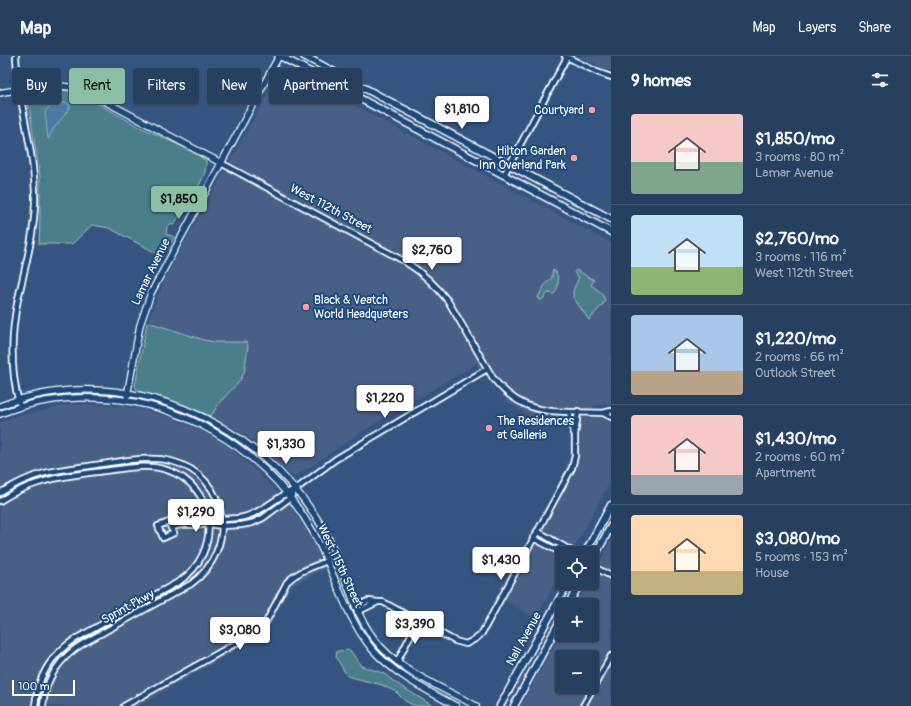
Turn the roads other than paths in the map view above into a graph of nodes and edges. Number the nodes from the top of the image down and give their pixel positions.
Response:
1 (16, 56) edge
2 (279, 56) edge
3 (304, 56) edge
4 (566, 57) edge
5 (17, 68) edge
6 (611, 77) edge
7 (61, 86) edge
8 (12, 91) edge
9 (0, 93) edge
10 (22, 104) edge
11 (221, 163) junction
12 (510, 166) junction
13 (504, 175) junction
14 (611, 219) edge
15 (611, 232) edge
16 (487, 369) junction
17 (128, 393) junction
18 (18, 399) junction
19 (126, 401) junction
20 (0, 406) edge
21 (20, 407) junction
22 (578, 411) junction
23 (611, 411) edge
24 (569, 412) junction
25 (603, 413) junction
26 (0, 414) edge
27 (611, 417) edge
28 (575, 435) junction
29 (296, 489) junction
30 (0, 492) edge
31 (286, 492) junction
32 (290, 498) junction
33 (0, 501) edge
34 (611, 505) edge
35 (222, 520) junction
36 (209, 524) junction
37 (222, 526) junction
38 (611, 526) edge
39 (172, 528) dead end
40 (537, 531) junction
41 (533, 538) junction
42 (564, 546) edge
43 (589, 546) edge
44 (555, 549) edge
45 (599, 549) edge
46 (327, 561) junction
47 (599, 570) edge
48 (611, 576) edge
49 (564, 590) edge
50 (356, 610) junction
51 (418, 621) junction
52 (555, 630) edge
53 (611, 656) edge
54 (397, 662) junction
55 (35, 706) edge
56 (43, 706) edge
57 (124, 706) edge
58 (456, 706) edge
59 (476, 706) edge
60 (500, 706) edge
61 (514, 706) edge
62 (583, 706) edge

1 - 5 street
2 - 11 street, Lamar Avenue
2 - 13 main road
3 - 12 main road
4 - 6 street
4 - 12 street
7 - 11 street, West 112th Street
8 - 9 street, West 112th Street
10 - 18 street
11 - 16 street, West 112th Street
11 - 17 street, Lamar Avenue
12 - 13 street
12 - 14 main road
13 - 15 main road
16 - 24 street, West 112th Street
16 - 29 street
17 - 18 street, West 115th Street
17 - 19 street, Lamar Avenue
17 - 29 street, West 115th Street
18 - 20 street, West 115th Street
18 - 21 street
19 - 21 street, West 115th Street
19 - 31 street, West 115th Street
21 - 26 street, West 115th Street
22 - 24 street, West 112th Street
22 - 25 street, West 112th Street
22 - 28 street
23 - 25 street, West 112th Street
24 - 28 street
25 - 27 street, West 112th Street
28 - 40 street
29 - 31 street
29 - 32 street
29 - 50 street, West 115th Street
30 - 35 street, Sprint Pkwy
31 - 32 street, West 115th Street
31 - 35 street
32 - 37 street
32 - 46 street, West 115th Street
33 - 36 street, Sprint Pkwy
34 - 43 main road
35 - 36 street
35 - 37 street, Sprint Pkwy
36 - 37 street
36 - 39 street
36 - 55 street, Sprint Pkwy
37 - 56 street, Sprint Pkwy
38 - 45 main road
40 - 41 street
40 - 42 street
41 - 44 street
41 - 51 street
46 - 57 street
46 - 58 street, West 115th Street
47 - 48 street
49 - 60 main road, Nall Avenue
50 - 51 street
50 - 54 street, West 115th Street
51 - 54 street
52 - 61 main road, Nall Avenue
53 - 62 street
54 - 59 street, West 115th Street

